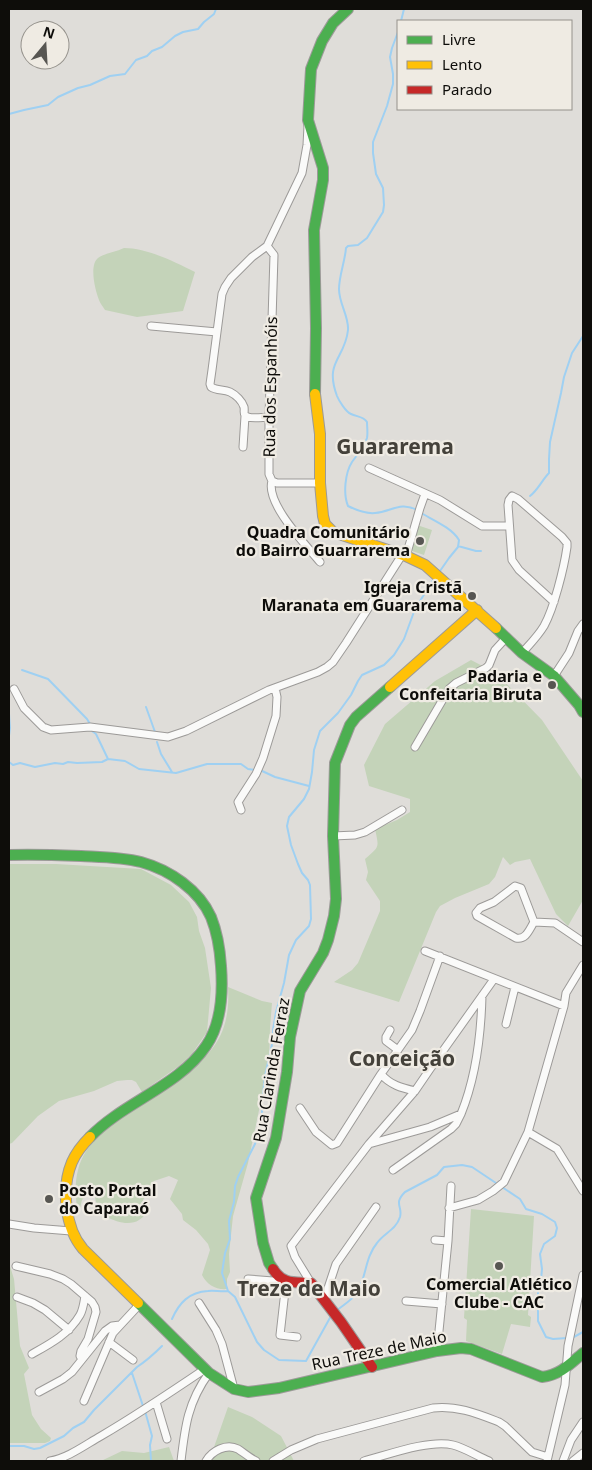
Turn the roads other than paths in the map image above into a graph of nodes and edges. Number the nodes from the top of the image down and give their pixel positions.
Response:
1 (348, 9) edge
2 (308, 120) junction
3 (267, 246) junction
4 (151, 326) dead end
5 (217, 332) junction
6 (245, 416) junction
7 (269, 417) junction
8 (243, 447) dead end
9 (370, 468) dead end
10 (272, 482) junction
11 (320, 483) junction
12 (425, 494) junction
13 (509, 526) junction
14 (404, 555) junction
15 (320, 562) dead end
16 (554, 602) junction
17 (477, 610) junction
18 (583, 624) edge
19 (506, 638) junction
20 (522, 654) junction
21 (554, 676) junction
22 (275, 688) junction
23 (14, 689) dead end
24 (583, 712) edge
25 (415, 747) dead end
26 (240, 810) dead end
27 (402, 810) dead end
28 (333, 836) junction
29 (9, 855) edge
30 (534, 922) junction
31 (583, 942) edge
32 (424, 950) dead end
33 (440, 956) junction
34 (583, 965) edge
35 (494, 979) junction
36 (514, 987) junction
37 (482, 996) junction
38 (564, 1006) junction
39 (506, 1024) dead end
40 (390, 1030) dead end
41 (398, 1050) junction
42 (381, 1074) junction
43 (415, 1091) junction
44 (300, 1108) dead end
45 (461, 1114) junction
46 (528, 1132) junction
47 (369, 1144) junction
48 (393, 1170) dead end
49 (451, 1186) dead end
50 (583, 1191) edge
51 (376, 1206) dead end
52 (450, 1208) junction
53 (9, 1224) edge
54 (72, 1231) junction
55 (435, 1240) dead end
56 (448, 1241) junction
57 (16, 1266) dead end
58 (583, 1275) edge
59 (248, 1279) dead end
60 (286, 1282) junction
61 (311, 1283) junction
62 (85, 1296) junction
63 (16, 1297) dead end
64 (324, 1300) junction
65 (198, 1302) dead end
66 (406, 1302) dead end
67 (442, 1304) junction
68 (139, 1305) junction
69 (120, 1326) junction
70 (69, 1330) junction
71 (297, 1338) dead end
72 (109, 1342) junction
73 (437, 1352) junction
74 (583, 1353) edge
75 (32, 1354) dead end
76 (82, 1359) junction
77 (132, 1360) dead end
78 (372, 1367) junction
79 (567, 1368) junction
80 (205, 1369) junction
81 (234, 1389) junction
82 (38, 1392) dead end
83 (84, 1401) dead end
84 (156, 1402) junction
85 (583, 1422) edge
86 (167, 1439) dead end
87 (583, 1454) edge
88 (547, 1459) edge
89 (50, 1461) edge
90 (181, 1461) edge
91 (206, 1461) edge
92 (256, 1461) edge
93 (273, 1461) edge
94 (364, 1461) edge
95 (489, 1461) edge
96 (563, 1461) edge
97 (573, 1461) edge

1 - 2 main road
2 - 3 street
2 - 11 main road
3 - 5 street
3 - 7 street, Rua dos Espanhóis
4 - 5 street
5 - 6 street
6 - 7 street
6 - 8 street
7 - 10 street, Rua dos Espanhóis
9 - 12 street
10 - 11 street, Rua dos Espanhóis
10 - 15 street
11 - 14 main road
12 - 13 street
12 - 14 street
13 - 16 street
13 - 16 street
14 - 17 main road
14 - 22 street
16 - 20 street
17 - 19 main road
17 - 28 main road, Rua Clarinda Ferraz
18 - 21 street
19 - 20 main road
19 - 25 street
20 - 21 main road
21 - 24 main road
22 - 23 street
22 - 26 street
27 - 28 street
28 - 60 main road, Rua Clarinda Ferraz
29 - 54 main road
30 - 30 street
30 - 31 street
32 - 33 street
33 - 35 street
33 - 41 street
34 - 38 street
35 - 36 street
35 - 37 street
36 - 38 street
36 - 39 street
37 - 43 street
37 - 45 street
38 - 46 street
40 - 41 street
41 - 42 street
42 - 43 street
42 - 44 street
43 - 47 street
45 - 47 street
45 - 48 street
46 - 50 street
46 - 52 street
47 - 61 street
49 - 52 street
51 - 64 street
52 - 56 street
53 - 54 street
54 - 68 main road, Rua Treze de Maio
55 - 56 street
56 - 67 street
57 - 62 street
58 - 79 street
59 - 60 street
60 - 61 main road
60 - 71 street
61 - 64 main road
62 - 70 street
62 - 76 street
63 - 70 street
64 - 78 main road
65 - 81 street
66 - 67 street
67 - 73 street
68 - 69 street
68 - 80 main road, Rua Treze de Maio
69 - 72 street
69 - 76 street
70 - 75 street
72 - 77 street
72 - 83 street
73 - 78 main road, Rua Treze de Maio
73 - 79 main road, Rua Treze de Maio
74 - 79 main road
76 - 82 street
78 - 81 main road, Rua Treze de Maio
79 - 88 street
80 - 81 main road, Rua Treze de Maio
80 - 84 street
80 - 90 street
84 - 86 street
84 - 89 street
85 - 96 street
87 - 97 street
88 - 93 street
91 - 92 street
94 - 95 street

